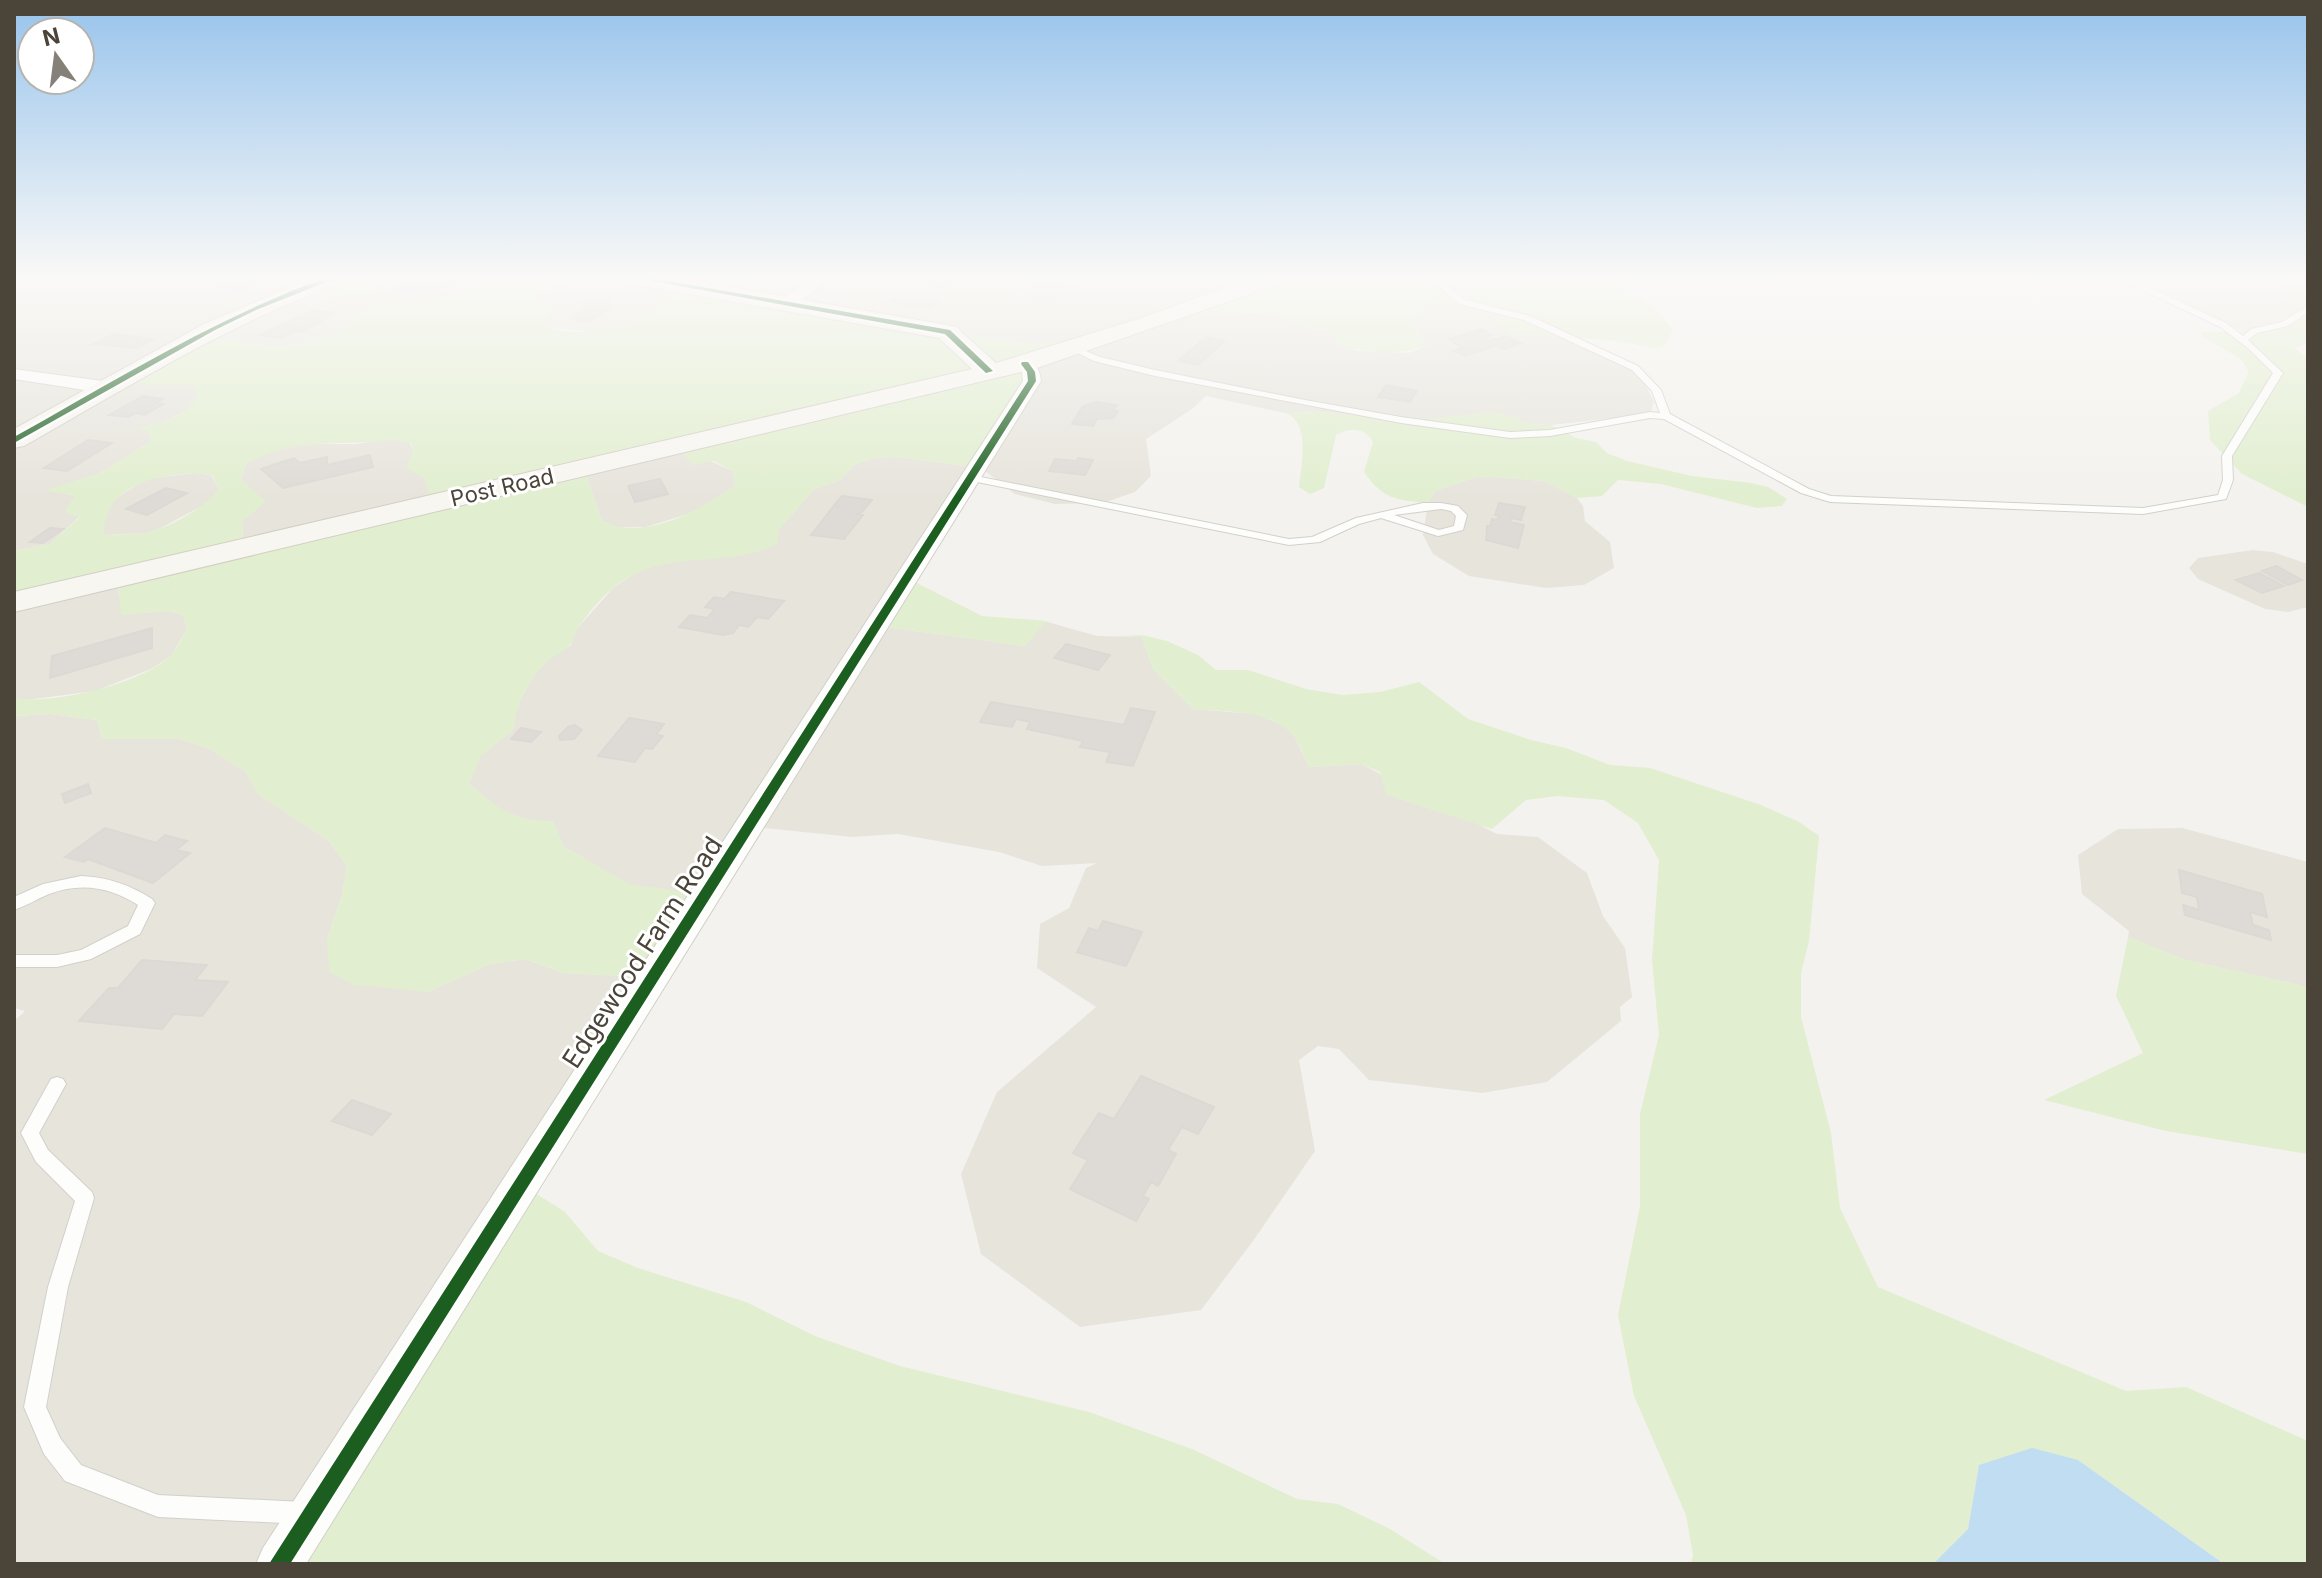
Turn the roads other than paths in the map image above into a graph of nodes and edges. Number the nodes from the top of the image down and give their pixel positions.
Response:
1 (1008, 349) joint
2 (181, 350) edge
3 (966, 350) edge
4 (1076, 350) edge
5 (1595, 350) edge
6 (2253, 350) edge
7 (989, 371) junction
8 (14, 374) edge
9 (110, 388) junction
10 (1666, 416) junction
11 (14, 440) edge
12 (971, 478) junction
13 (1384, 515) junction
14 (14, 602) edge
15 (14, 904) edge
16 (14, 961) edge
17 (57, 1084) dead end
18 (311, 1513) junction
19 (279, 1564) edge

1 - 7 main road, Post Road
1 - 12 street, Edgewood Farm Road
2 - 9 main road
3 - 7 main road
4 - 10 lane
5 - 10 lane
6 - 10 lane
7 - 14 main road, Post Road
8 - 9 street
9 - 11 main road
12 - 13 lane
12 - 18 street, Edgewood Farm Road
13 - 13 lane
15 - 16 lane
17 - 18 lane
18 - 19 street, Edgewood Farm Road

